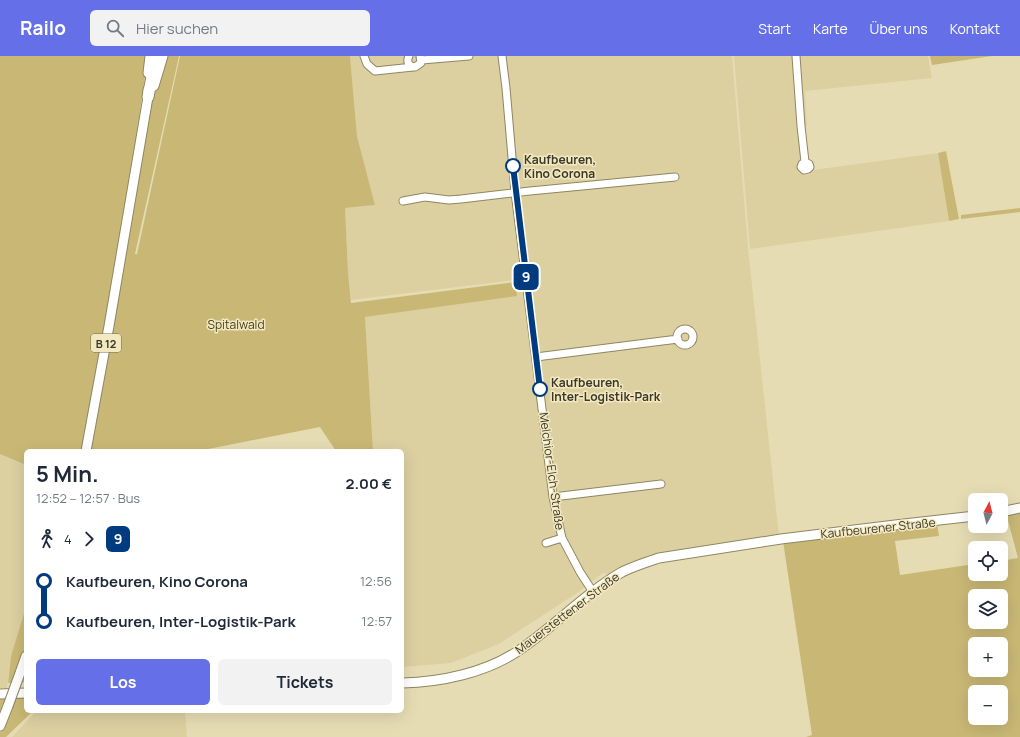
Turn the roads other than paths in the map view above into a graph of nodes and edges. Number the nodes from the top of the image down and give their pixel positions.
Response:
1 (150, 56) edge
2 (156, 56) edge
3 (163, 56) edge
4 (364, 56) edge
5 (409, 56) edge
6 (469, 56) edge
7 (502, 56) edge
8 (796, 56) edge
9 (421, 58) edge
10 (414, 67) junction
11 (148, 97) junction
12 (805, 162) dead end
13 (675, 177) dead end
14 (516, 192) junction
15 (403, 201) dead end
16 (678, 339) dead end
17 (536, 357) junction
18 (86, 449) edge
19 (661, 484) dead end
20 (553, 497) junction
21 (1020, 508) edge
22 (1008, 511) edge
23 (968, 517) edge
24 (562, 538) junction
25 (781, 539) joint
26 (546, 543) dead end
27 (593, 592) junction
28 (24, 662) edge
29 (404, 683) edge
30 (0, 694) edge
31 (24, 694) edge
32 (0, 726) edge

1 - 11 main road, B 12
2 - 11 highway, B 12
3 - 11 main road
4 - 10 street
5 - 10 street
6 - 9 street
7 - 14 street, Melchior-Elch-Straße
8 - 12 street
9 - 10 street
11 - 18 main road, B 12
13 - 14 street
14 - 15 street
14 - 17 street, Melchior-Elch-Straße
16 - 17 street
17 - 20 street, Melchior-Elch-Straße
19 - 20 street
20 - 24 street, Melchior-Elch-Straße
21 - 22 main road
23 - 25 main road, Kaufbeurener Straße
24 - 26 street
24 - 27 street, Melchior-Elch-Straße
25 - 27 main road, Mauerstettener Straße
27 - 29 main road, Mauerstettener Straße
28 - 32 main road, bridge
30 - 31 main road

